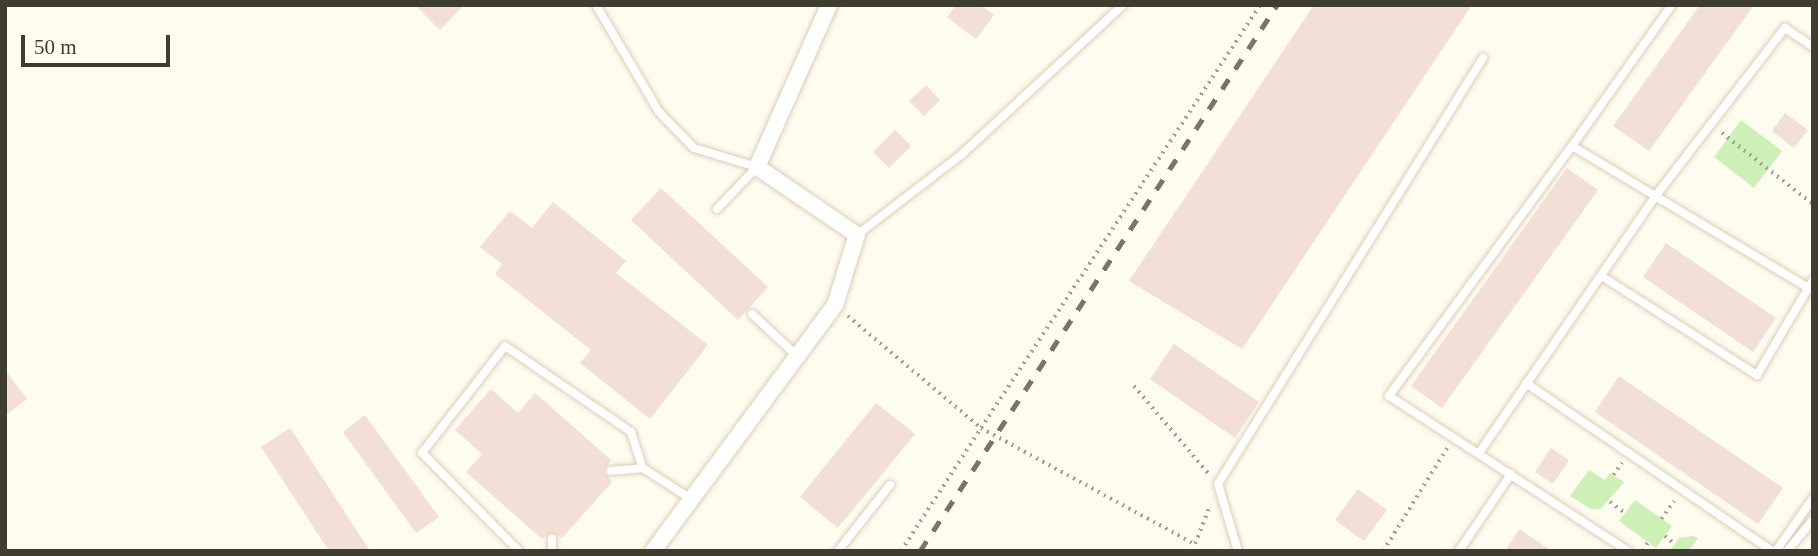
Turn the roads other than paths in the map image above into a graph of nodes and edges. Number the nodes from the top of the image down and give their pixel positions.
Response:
1 (596, 5) edge
2 (829, 5) edge
3 (1123, 5) edge
4 (1672, 5) edge
5 (1813, 47) edge
6 (1483, 58) dead end
7 (1572, 146) junction
8 (757, 167) junction
9 (1654, 198) junction
10 (717, 209) dead end
11 (857, 234) junction
12 (1603, 277) junction
13 (1813, 280) edge
14 (1811, 290) edge
15 (752, 314) dead end
16 (797, 356) junction
17 (1526, 383) junction
18 (1479, 453) junction
19 (643, 468) junction
20 (611, 471) dead end
21 (1511, 474) junction
22 (890, 485) dead end
23 (1813, 498) edge
24 (691, 499) junction
25 (1813, 520) edge
26 (552, 539) dead end
27 (519, 551) edge
28 (552, 551) edge
29 (653, 551) edge
30 (838, 551) edge
31 (1238, 551) edge
32 (1459, 551) edge
33 (1628, 551) edge
34 (1774, 551) edge
35 (1787, 551) edge

1 - 8 lane
2 - 8 street
3 - 11 lane
4 - 7 lane
5 - 9 lane
6 - 31 lane
7 - 9 lane
7 - 18 lane
8 - 10 lane
8 - 11 street
9 - 12 lane
9 - 14 lane
11 - 16 street
12 - 14 lane
12 - 17 lane
13 - 14 lane
15 - 16 lane
16 - 24 street
17 - 18 lane
17 - 34 lane
18 - 21 lane
19 - 20 lane
19 - 24 lane
19 - 27 lane
21 - 32 lane
21 - 33 lane
22 - 30 lane
23 - 34 lane
24 - 29 street
25 - 35 lane
26 - 28 lane

